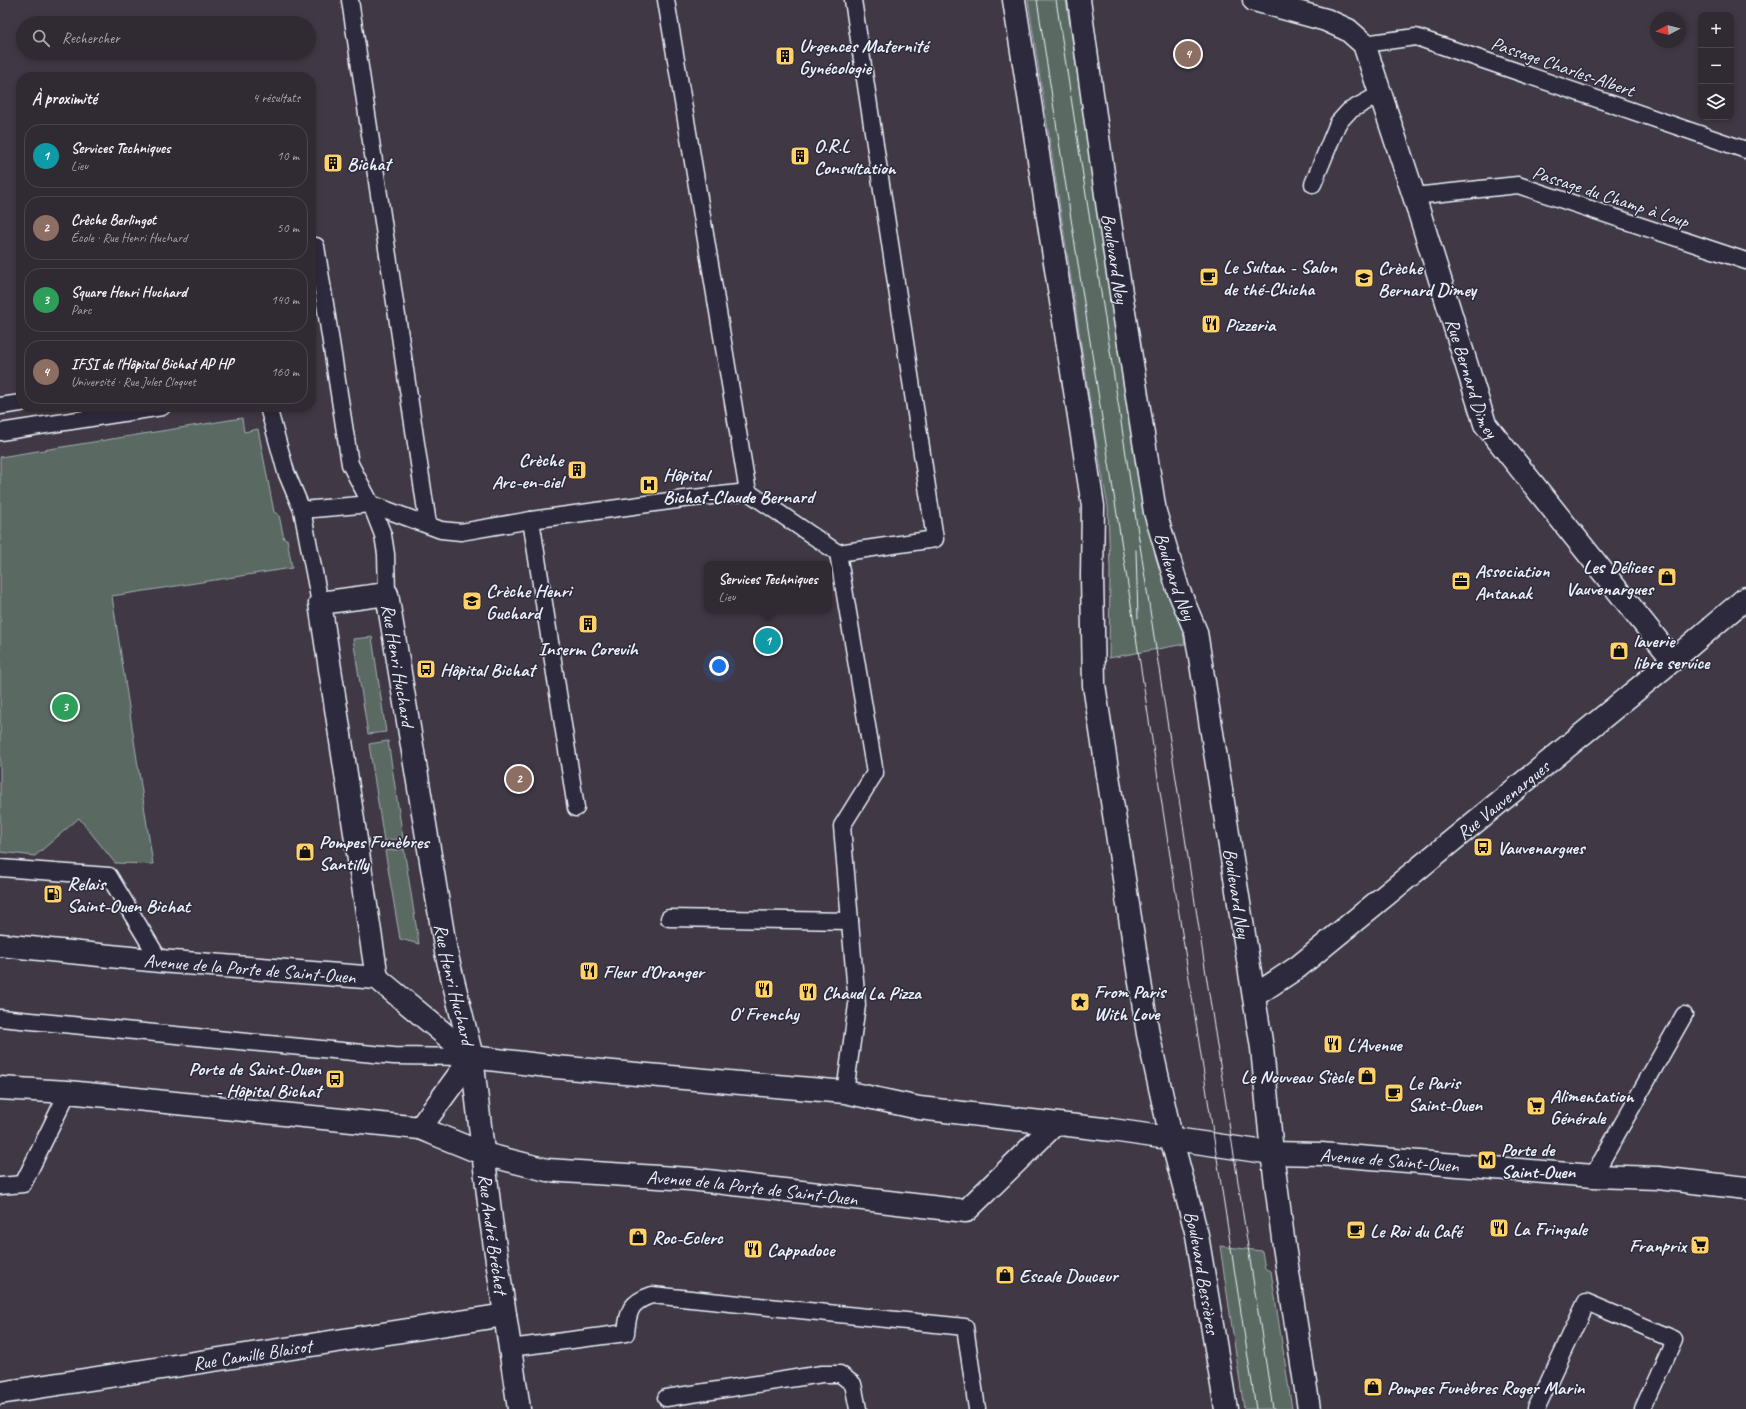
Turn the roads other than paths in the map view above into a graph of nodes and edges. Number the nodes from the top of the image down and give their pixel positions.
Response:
1 (350, 0) edge
2 (666, 0) edge
3 (853, 0) edge
4 (1014, 0) edge
5 (1079, 0) edge
6 (1254, 0) edge
7 (1364, 44) junction
8 (1380, 94) junction
9 (1746, 150) edge
10 (1313, 184) dead end
11 (1414, 196) junction
12 (316, 246) edge
13 (1746, 262) edge
14 (16, 404) edge
15 (0, 406) edge
16 (130, 412) edge
17 (269, 412) edge
18 (0, 432) edge
19 (748, 492) junction
20 (371, 504) junction
21 (302, 510) junction
22 (531, 520) junction
23 (428, 524) junction
24 (838, 553) junction
25 (387, 594) junction
26 (1746, 598) edge
27 (320, 603) junction
28 (1673, 660) junction
29 (576, 808) dead end
30 (0, 868) edge
31 (669, 918) dead end
32 (850, 921) junction
33 (0, 945) edge
34 (160, 961) junction
35 (377, 978) junction
36 (1254, 996) junction
37 (1684, 1015) dead end
38 (0, 1018) edge
39 (472, 1057) junction
40 (0, 1088) edge
41 (68, 1092) junction
42 (845, 1092) junction
43 (1055, 1124) junction
44 (420, 1128) junction
45 (1171, 1137) junction
46 (1272, 1153) junction
47 (484, 1154) junction
48 (1593, 1176) junction
49 (0, 1186) edge
50 (1746, 1188) edge
51 (505, 1315) junction
52 (510, 1348) junction
53 (0, 1393) edge
54 (666, 1398) dead end
55 (519, 1409) edge
56 (858, 1409) edge
57 (977, 1409) edge
58 (1226, 1409) edge
59 (1309, 1409) edge
60 (1536, 1409) edge
61 (1643, 1409) edge

1 - 23 lane
2 - 19 lane
3 - 24 lane
4 - 45 main road
5 - 36 main road, Boulevard Ney
6 - 7 main road
7 - 8 main road, Rue Bernard Dimey
7 - 9 lane, Passage Charles-Albert
8 - 10 lane
8 - 11 main road, Rue Bernard Dimey
11 - 13 lane, Passage du Champ à Loup
11 - 28 main road, Rue Bernard Dimey
12 - 20 lane
14 - 15 lane
16 - 18 lane
17 - 21 lane
19 - 22 lane
19 - 24 lane
20 - 21 lane
20 - 23 lane
20 - 25 lane
21 - 27 lane
22 - 23 lane
22 - 29 lane
24 - 32 lane
25 - 27 main road, Rue Henri Huchard
25 - 39 main road, Rue Henri Huchard
26 - 28 main road, Rue Vauvenargues
27 - 35 main road
28 - 36 main road, Rue Vauvenargues
30 - 34 lane
31 - 32 lane
32 - 42 lane
33 - 34 main road, Avenue de la Porte de Saint-Ouen
34 - 35 main road, Avenue de la Porte de Saint-Ouen
35 - 39 main road, Avenue de la Porte de Saint-Ouen
36 - 46 main road, Boulevard Ney
37 - 48 lane
38 - 39 lane
39 - 42 main road
39 - 44 main road
39 - 47 main road, Rue André Bréchet
40 - 41 main road, Avenue de la Porte de Saint-Ouen
41 - 44 main road, Avenue de la Porte de Saint-Ouen
41 - 49 lane
42 - 43 main road
43 - 45 main road
43 - 47 main road, Avenue de la Porte de Saint-Ouen
44 - 47 main road, Avenue de la Porte de Saint-Ouen
45 - 46 main road, Avenue de Saint-Ouen
45 - 58 main road, Boulevard Bessières
46 - 48 main road, Avenue de Saint-Ouen
46 - 59 main road
47 - 51 main road, Rue André Bréchet
48 - 50 main road, Avenue de Saint-Ouen
51 - 52 main road, Rue André Bréchet
51 - 53 main road, Rue Camille Blaisot
52 - 55 main road, Rue André Bréchet
52 - 57 lane
54 - 56 lane
60 - 61 lane

